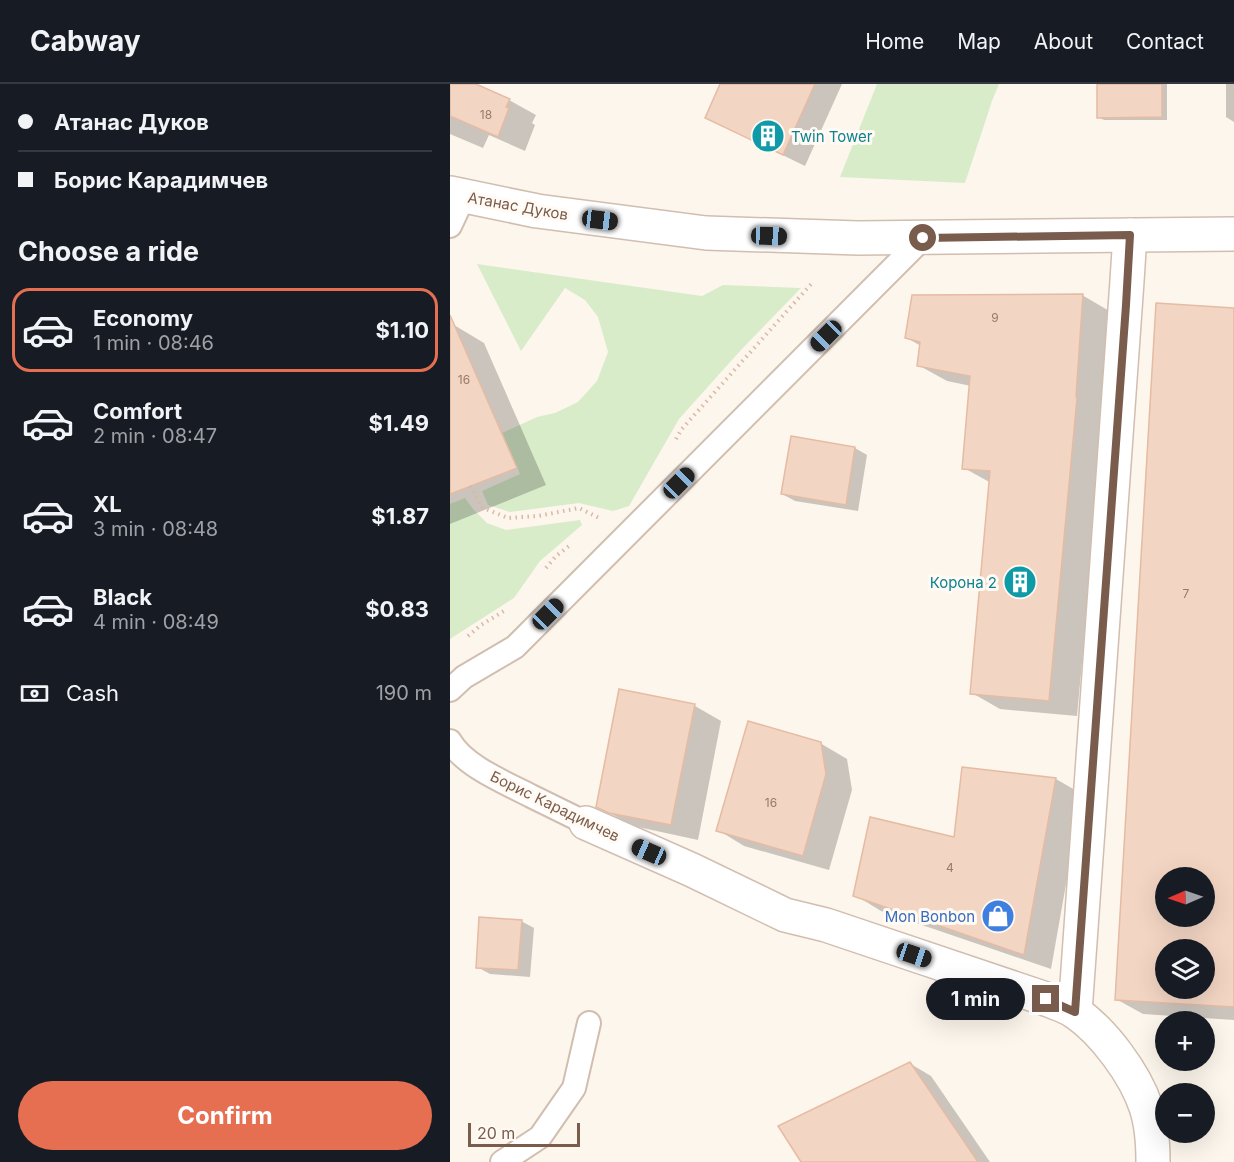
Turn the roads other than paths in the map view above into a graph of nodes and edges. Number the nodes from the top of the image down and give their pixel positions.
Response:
1 (457, 195) edge
2 (450, 226) edge
3 (1234, 234) edge
4 (1130, 235) junction
5 (923, 238) junction
6 (450, 690) edge
7 (450, 741) edge
8 (586, 823) joint
9 (1075, 1012) junction
10 (589, 1023) dead end
11 (502, 1162) edge
12 (1153, 1162) edge

1 - 2 lane
1 - 5 street, Атанас Дуков
3 - 4 street, Атанас Дуков
4 - 5 street, Атанас Дуков
4 - 9 street
5 - 6 lane
7 - 8 lane, Борис Карадимчев
8 - 9 street, Борис Карадимчев
9 - 12 street, Борис Карадимчев
10 - 11 lane

